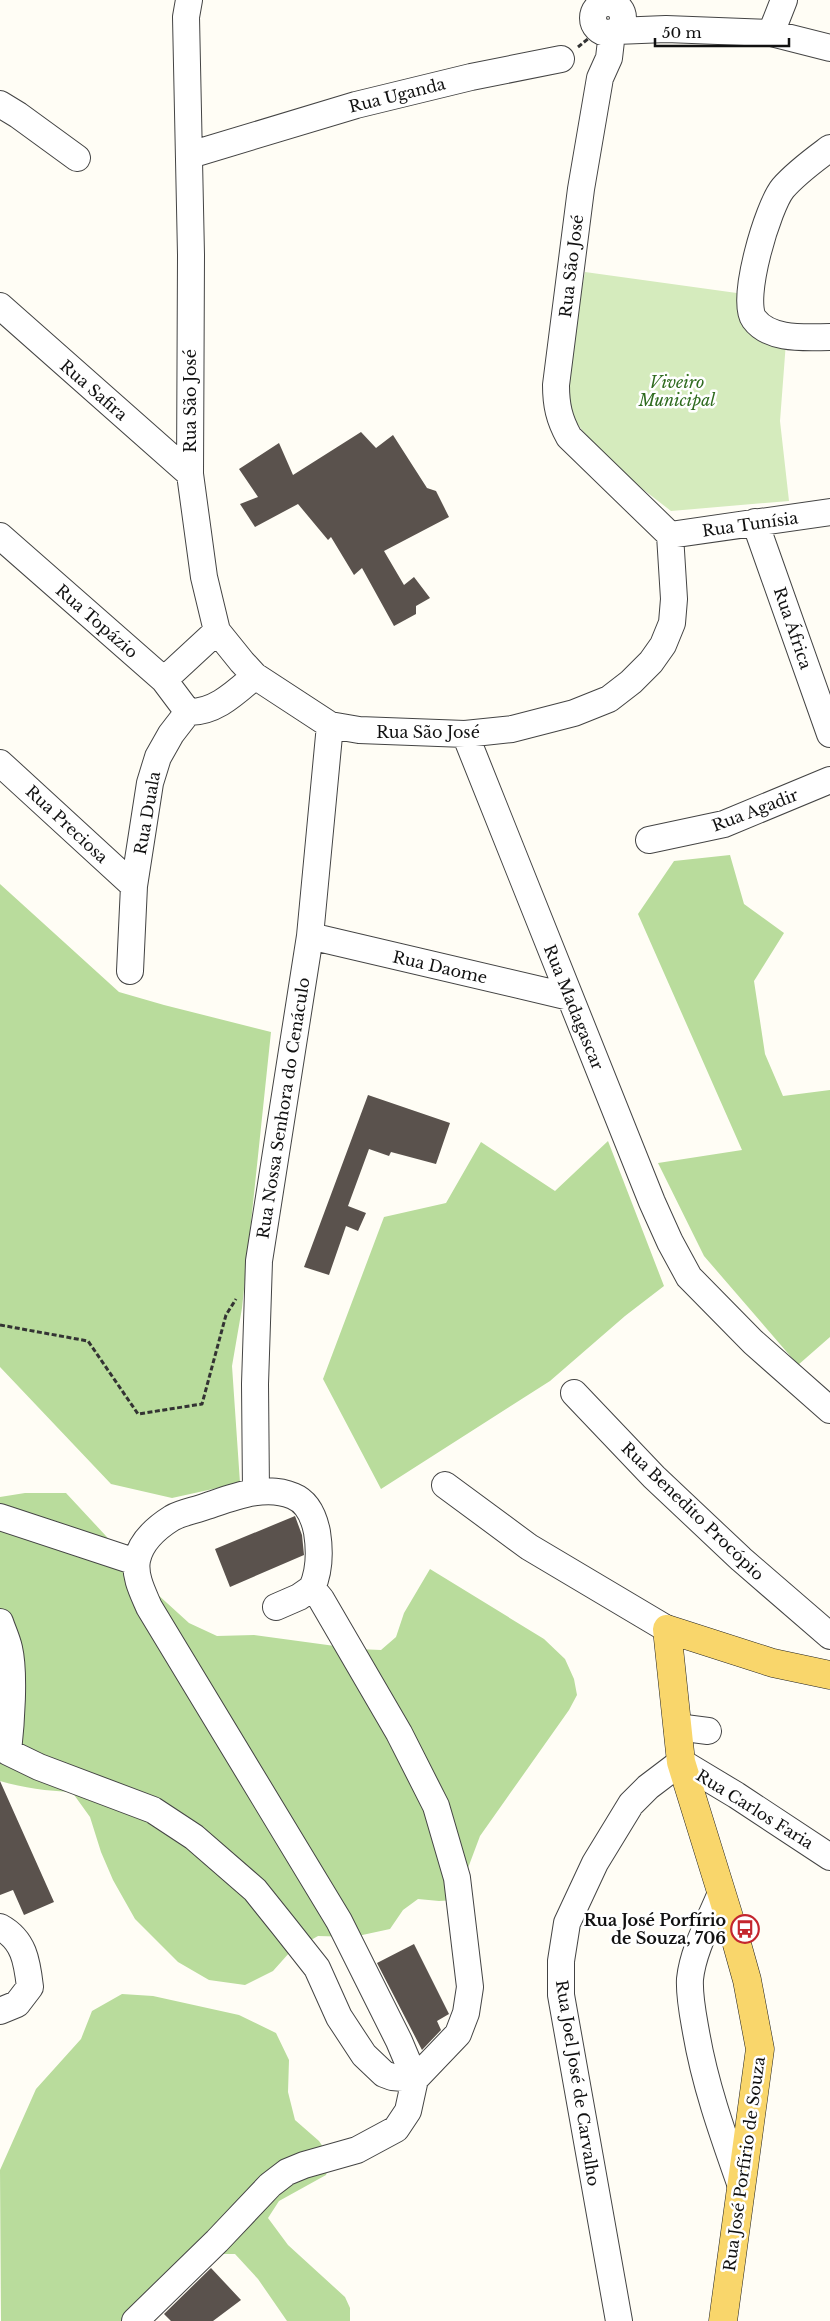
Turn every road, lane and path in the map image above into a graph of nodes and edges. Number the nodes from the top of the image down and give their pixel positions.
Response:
1 (189, 0) edge
2 (784, 0) edge
3 (605, 16) edge
4 (771, 33) junction
5 (830, 48) edge
6 (561, 59) joint
7 (0, 104) edge
8 (830, 148) edge
9 (190, 155) junction
10 (77, 158) dead end
11 (0, 306) edge
12 (830, 337) edge
13 (190, 474) junction
14 (830, 512) edge
15 (755, 522) junction
16 (670, 535) junction
17 (0, 536) edge
18 (217, 632) junction
19 (254, 676) junction
20 (164, 680) junction
21 (188, 712) junction
22 (330, 725) junction
23 (464, 734) junction
24 (830, 734) edge
25 (0, 763) edge
26 (830, 780) edge
27 (649, 840) dead end
28 (134, 886) junction
29 (310, 936) junction
30 (130, 971) dead end
31 (570, 997) junction
32 (240, 1292) dead end
33 (0, 1325) edge
34 (574, 1394) dead end
35 (830, 1410) edge
36 (445, 1486) dead end
37 (256, 1492) junction
38 (0, 1517) edge
39 (136, 1562) junction
40 (312, 1588) junction
41 (276, 1607) dead end
42 (0, 1622) edge
43 (667, 1629) junction
44 (823, 1630) edge
45 (830, 1652) edge
46 (830, 1676) edge
47 (677, 1728) junction
48 (708, 1731) dead end
49 (4, 1756) edge
50 (680, 1762) junction
51 (830, 1856) edge
52 (721, 1893) junction
53 (0, 1927) edge
54 (0, 2011) edge
55 (415, 2079) junction
56 (741, 2186) junction
57 (135, 2321) edge
58 (620, 2321) edge
59 (723, 2321) edge

1 - 9 street, Rua São José
2 - 4 street
3 - 4 street
3 - 6 path
3 - 16 street, Rua São José
4 - 5 street
6 - 9 street, Rua Uganda
7 - 10 street
8 - 12 street
9 - 13 street, Rua São José
11 - 13 street, Rua Safira
13 - 18 street, Rua São José
14 - 15 street, Rua Tunísia
15 - 16 street, Rua Tunísia
15 - 24 street, Rua África
16 - 23 street, Rua São José
17 - 20 street, Rua Topázio
18 - 19 street, Rua São José
18 - 20 street
19 - 21 street
19 - 22 street, Rua São José
20 - 21 street, Rua Topázio
21 - 28 street, Rua Duala
22 - 23 street, Rua São José
22 - 29 street, Rua Nossa Senhora do Cenáculo
23 - 31 street, Rua Madagascar
25 - 28 street, Rua Preciosa
26 - 27 street, Rua Agadir
28 - 30 street, Rua Duala
29 - 31 street, Rua Daome
29 - 37 street, Rua Nossa Senhora do Cenáculo
31 - 35 street, Rua Madagascar
32 - 33 path
34 - 44 street, Rua Benedito Procópio
36 - 43 street
37 - 39 street
37 - 40 street
38 - 39 street
39 - 55 street
40 - 41 street
40 - 55 street
42 - 49 street
43 - 46 main road
43 - 47 main road, Rua José Porfírio de Souza
44 - 45 street, Rua Benedito Procópio
47 - 48 street
47 - 50 main road, Rua José Porfírio de Souza
49 - 55 street
50 - 51 street, Rua Carlos Faria
50 - 52 main road, Rua José Porfírio de Souza
50 - 58 street, Rua Joel José de Carvalho
52 - 56 main road, Rua José Porfírio de Souza
52 - 56 street
53 - 54 street
55 - 57 street
56 - 59 main road, Rua José Porfírio de Souza

